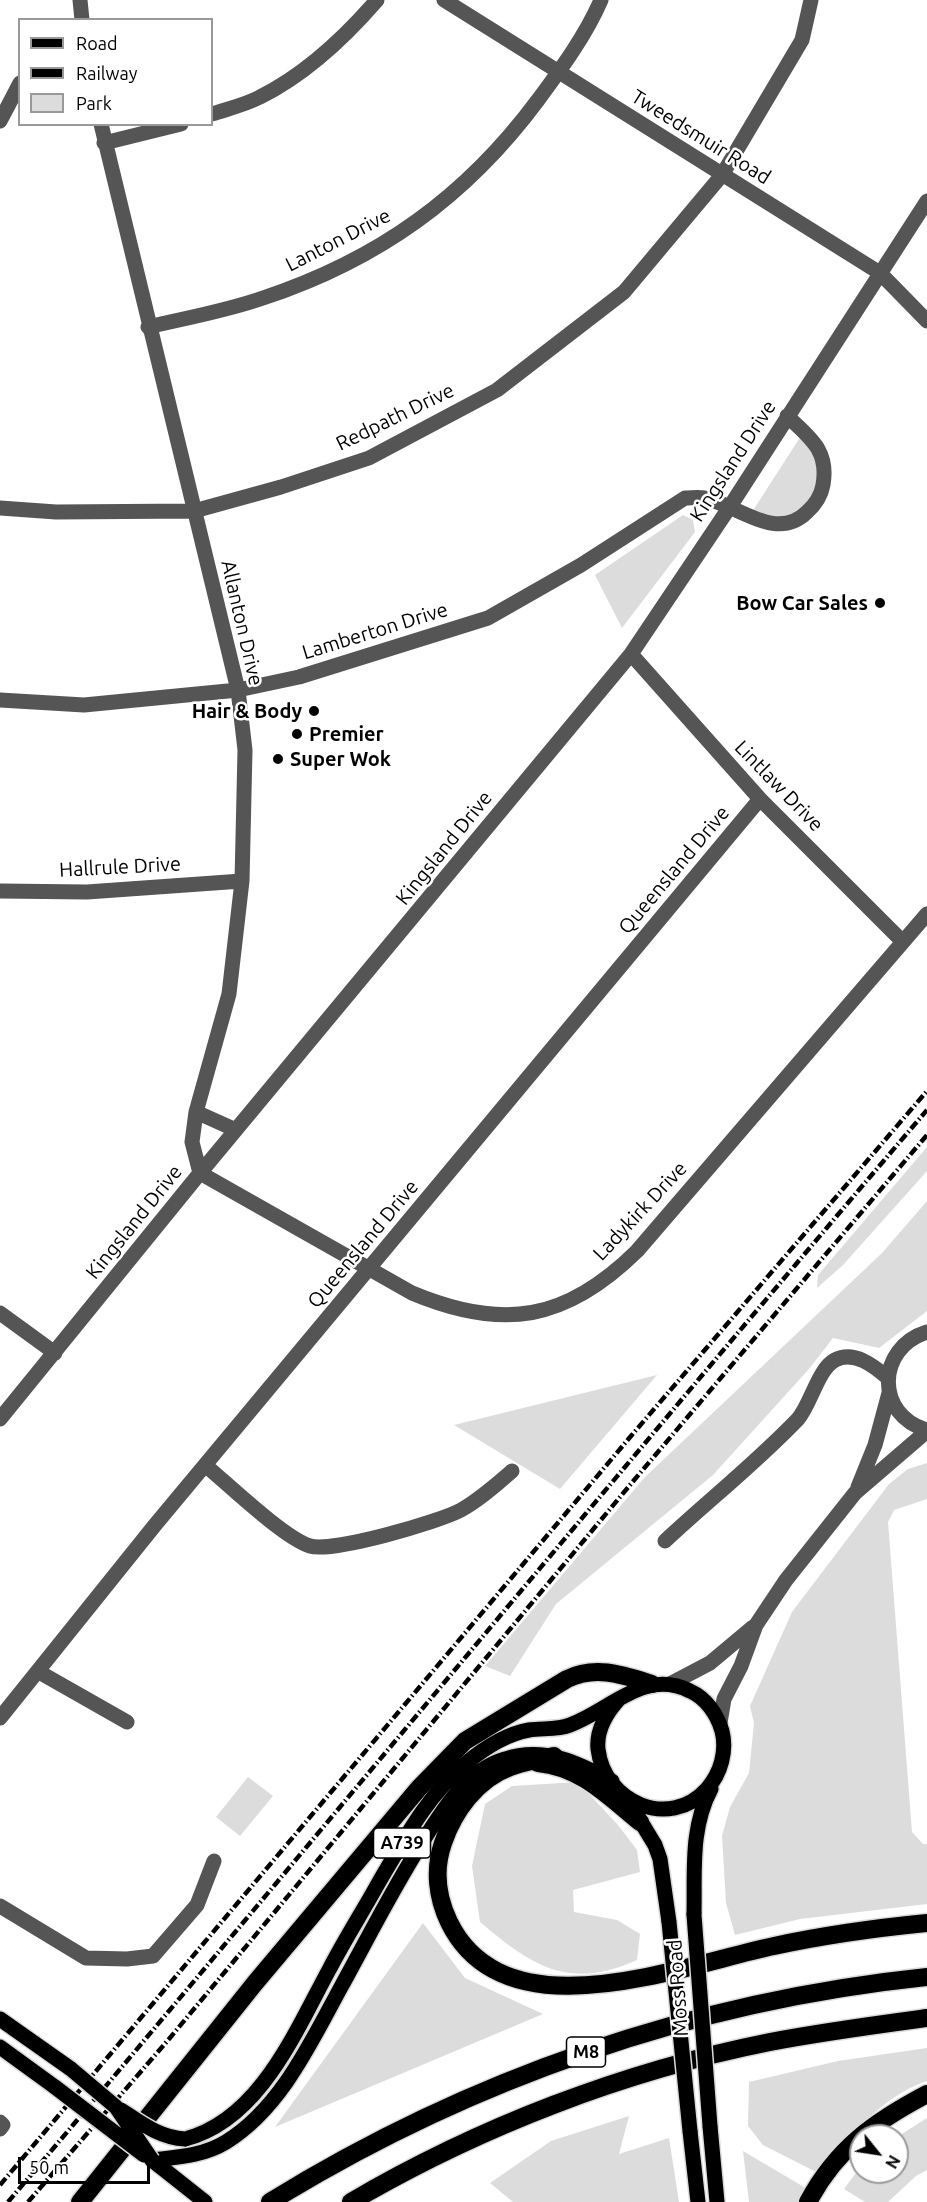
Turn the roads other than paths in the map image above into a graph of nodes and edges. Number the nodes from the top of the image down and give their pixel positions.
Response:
1 (80, 0) edge
2 (377, 0) edge
3 (444, 0) edge
4 (601, 0) edge
5 (811, 0) edge
6 (80, 18) edge
7 (558, 73) junction
8 (18, 87) edge
9 (213, 114) edge
10 (0, 121) edge
11 (101, 126) edge
12 (173, 126) edge
13 (104, 143) junction
14 (722, 175) junction
15 (926, 205) edge
16 (880, 273) junction
17 (927, 321) edge
18 (148, 327) junction
19 (787, 416) junction
20 (0, 508) edge
21 (729, 508) junction
22 (194, 511) junction
23 (631, 654) junction
24 (238, 690) junction
25 (0, 700) edge
26 (760, 799) junction
27 (242, 881) junction
28 (0, 891) edge
29 (927, 914) edge
30 (903, 942) junction
31 (196, 1112) junction
32 (236, 1130) junction
33 (200, 1173) junction
34 (370, 1269) junction
35 (0, 1313) edge
36 (927, 1324) edge
37 (927, 1332) edge
38 (901, 1347) junction
39 (55, 1353) junction
40 (866, 1361) junction
41 (889, 1386) junction
42 (0, 1419) edge
43 (927, 1430) edge
44 (205, 1465) junction
45 (512, 1471) dead end
46 (855, 1493) junction
47 (665, 1541) dead end
48 (756, 1625) junction
49 (39, 1672) junction
50 (661, 1684) junction
51 (620, 1698) junction
52 (0, 1718) edge
53 (127, 1722) dead end
54 (720, 1723) junction
55 (554, 1756) junction
56 (529, 1763) junction
57 (717, 1775) junction
58 (612, 1781) junction
59 (627, 1797) junction
60 (640, 1822) junction
61 (214, 1861) dead end
62 (0, 1906) edge
63 (927, 1923) edge
64 (927, 1977) edge
65 (927, 2018) edge
66 (0, 2019) edge
67 (0, 2047) edge
68 (927, 2094) edge
69 (116, 2107) junction
70 (0, 2122) edge
71 (0, 2129) edge
72 (152, 2160) junction
73 (80, 2202) edge
74 (205, 2202) edge
75 (270, 2202) edge
76 (351, 2202) edge
77 (698, 2202) edge
78 (717, 2202) edge
79 (808, 2202) edge

1 - 6 street
2 - 9 street
3 - 7 street, Tweedsmuir Road
4 - 7 street, Lanton Drive
5 - 14 street, Redpath Drive
7 - 14 street, Tweedsmuir Road
7 - 18 street, Lanton Drive
8 - 10 street
11 - 13 street, Allanton Drive
12 - 13 street
13 - 18 street, Allanton Drive
14 - 16 street, Tweedsmuir Road
14 - 22 street, Redpath Drive
15 - 16 street, Kingsland Drive
16 - 17 street, Tweedsmuir Road
16 - 19 street, Kingsland Drive
18 - 22 street, Allanton Drive
19 - 21 street, Kingsland Drive
19 - 21 street, Lamberton Drive
20 - 22 street, Redpath Drive
21 - 23 street, Kingsland Drive
21 - 24 street, Lamberton Drive
22 - 24 street, Allanton Drive
23 - 26 street, Lintlaw Drive
23 - 32 street, Kingsland Drive
24 - 25 street, Lamberton Drive
24 - 27 street, Allanton Drive
26 - 30 street, Lintlaw Drive
26 - 34 street, Queensland Drive
27 - 28 street, Hallrule Drive
27 - 31 street, Allanton Drive
29 - 30 street, Ladykirk Drive
30 - 34 street, Ladykirk Drive
31 - 32 street
31 - 33 street, Allanton Drive
32 - 33 street, Kingsland Drive
33 - 34 street, Ladykirk Drive
33 - 39 street, Kingsland Drive
34 - 44 street, Queensland Drive
35 - 39 street
36 - 38 street
37 - 38 street
38 - 40 street
38 - 41 street
39 - 42 street, Kingsland Drive
40 - 41 street
40 - 47 street
41 - 43 street
41 - 46 street
43 - 46 street
44 - 45 street
44 - 49 street, Queensland Drive
46 - 48 street
48 - 50 street
48 - 54 street
49 - 52 street, Queensland Drive
49 - 53 street
50 - 51 main road
50 - 54 main road
50 - 73 highway
51 - 58 main road
51 - 69 main road, A739, bridge
54 - 57 main road
55 - 56 highway
55 - 58 main road, A739
55 - 72 main road, A739
56 - 60 highway
56 - 63 highway
57 - 59 main road
57 - 78 main road, Moss Road, bridge
58 - 59 main road
59 - 60 main road, Moss Road
60 - 77 main road, Moss Road, bridge
61 - 62 street
64 - 75 highway, M8
65 - 76 highway, M8
66 - 69 main road, bridge
67 - 72 main road, bridge
68 - 79 highway
69 - 72 main road, bridge
70 - 71 street
72 - 74 main road

